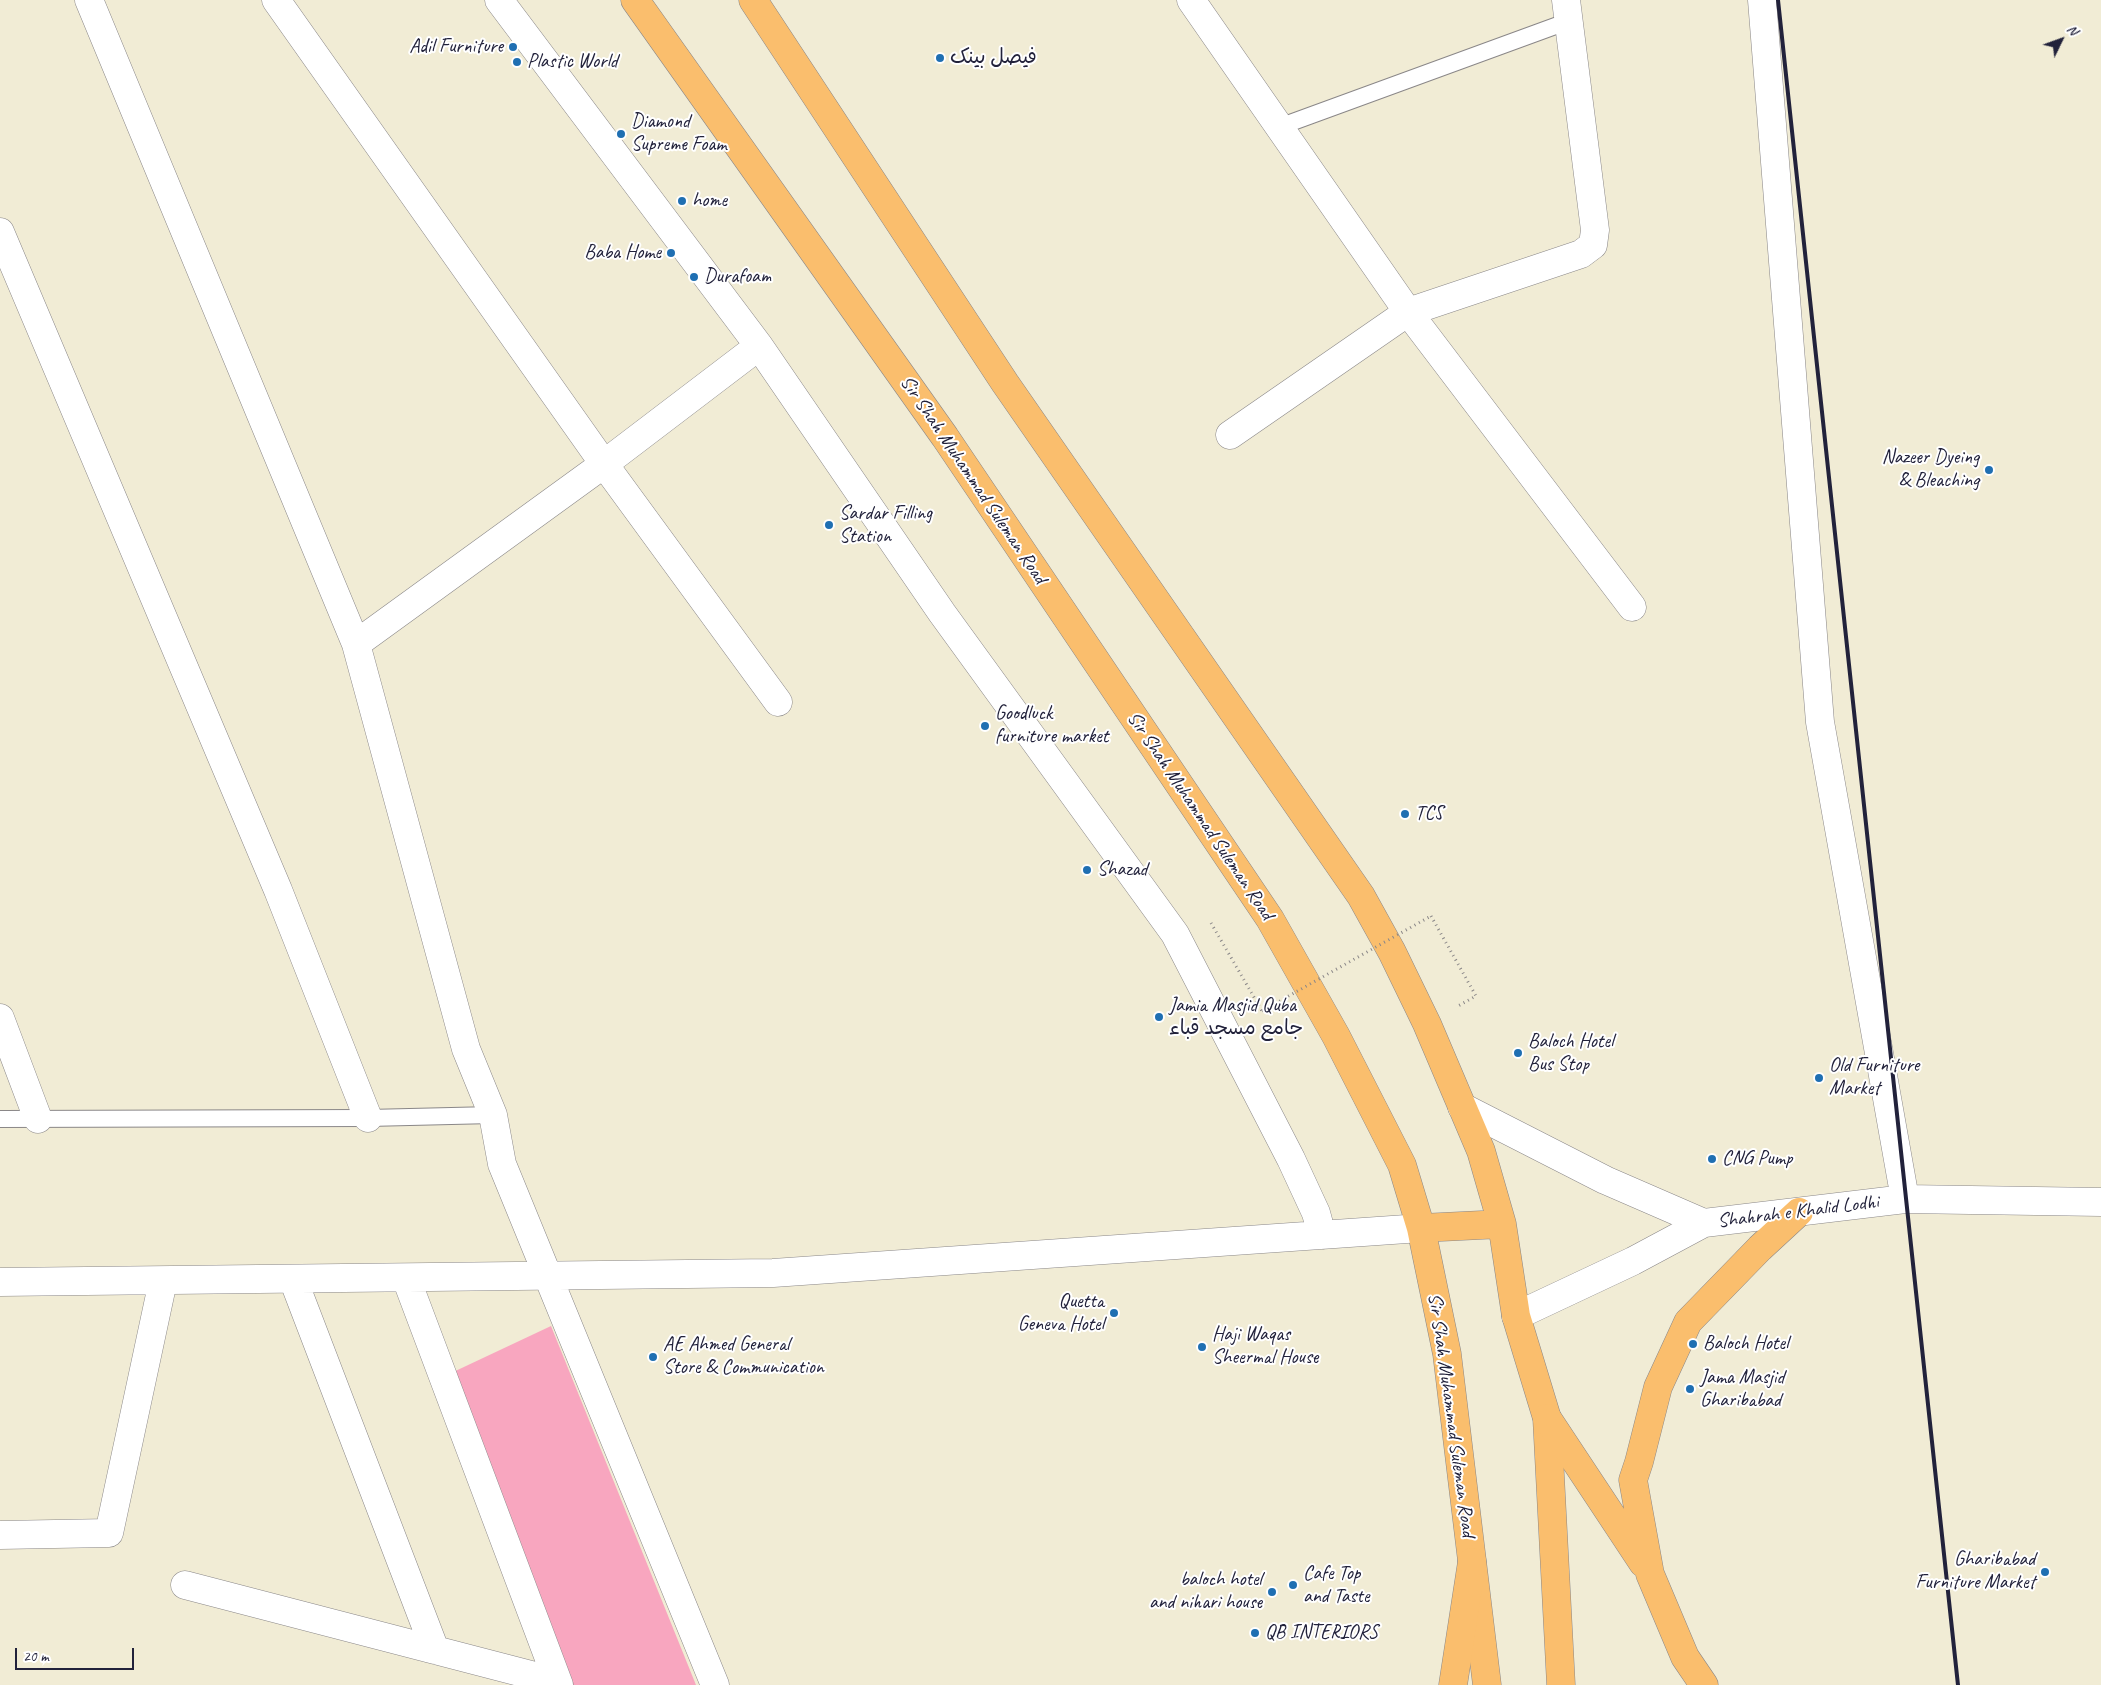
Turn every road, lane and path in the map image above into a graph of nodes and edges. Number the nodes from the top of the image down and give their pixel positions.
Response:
1 (89, 0) edge
2 (276, 0) edge
3 (499, 0) edge
4 (635, 0) edge
5 (753, 0) edge
6 (1191, 0) edge
7 (1762, 0) edge
8 (1568, 11) edge
9 (1279, 126) junction
10 (0, 232) edge
11 (1408, 312) junction
12 (759, 346) junction
13 (1230, 435) dead end
14 (604, 464) junction
15 (1632, 607) dead end
16 (356, 644) junction
17 (778, 702) dead end
18 (1207, 916) dead end
19 (1476, 996) dead end
20 (0, 1018) edge
21 (1462, 1107) junction
22 (493, 1115) junction
23 (368, 1118) junction
24 (0, 1119) edge
25 (38, 1119) junction
26 (1905, 1199) junction
27 (2101, 1202) edge
28 (1799, 1212) junction
29 (1704, 1223) junction
30 (1502, 1224) junction
31 (1421, 1228) junction
32 (1322, 1235) junction
33 (548, 1276) junction
34 (406, 1278) junction
35 (293, 1279) junction
36 (163, 1281) junction
37 (0, 1282) edge
38 (1516, 1316) junction
39 (1547, 1418) junction
40 (0, 1535) edge
41 (1472, 1562) junction
42 (1650, 1574) junction
43 (185, 1585) dead end
44 (435, 1650) junction
45 (559, 1684) edge
46 (715, 1685) edge
47 (1453, 1685) edge
48 (1487, 1685) edge
49 (1561, 1685) edge
50 (1704, 1685) edge

1 - 16 street
2 - 14 street
3 - 12 street
4 - 31 highway, Sir Shah Muhammad Suleman Road
5 - 21 highway
6 - 9 street
7 - 26 street
8 - 9 lane
8 - 11 street
9 - 11 street
10 - 23 street
11 - 13 street
11 - 15 street
12 - 14 street
12 - 32 street
14 - 16 street
14 - 17 street
16 - 22 street
18 - 19 path, bridge
20 - 25 street
21 - 29 street, Shahrah e Khalid Lodhi
21 - 30 highway
22 - 23 lane
22 - 33 street
23 - 25 lane
24 - 25 lane
26 - 27 street, Shahrah e Khalid Lodhi
26 - 28 street, Shahrah e Khalid Lodhi
28 - 29 street, Shahrah e Khalid Lodhi
28 - 42 highway
29 - 38 street
30 - 31 highway
30 - 38 highway
31 - 32 street
31 - 41 highway, Sir Shah Muhammad Suleman Road
32 - 33 street
33 - 34 street
33 - 46 street
34 - 35 street
34 - 45 street
35 - 36 street
35 - 44 street
36 - 37 street
36 - 40 street
38 - 39 highway
39 - 42 highway
39 - 49 highway
41 - 47 highway
41 - 48 highway, Sir Shah Muhammad Suleman Road
42 - 50 highway
43 - 44 street
44 - 45 street

